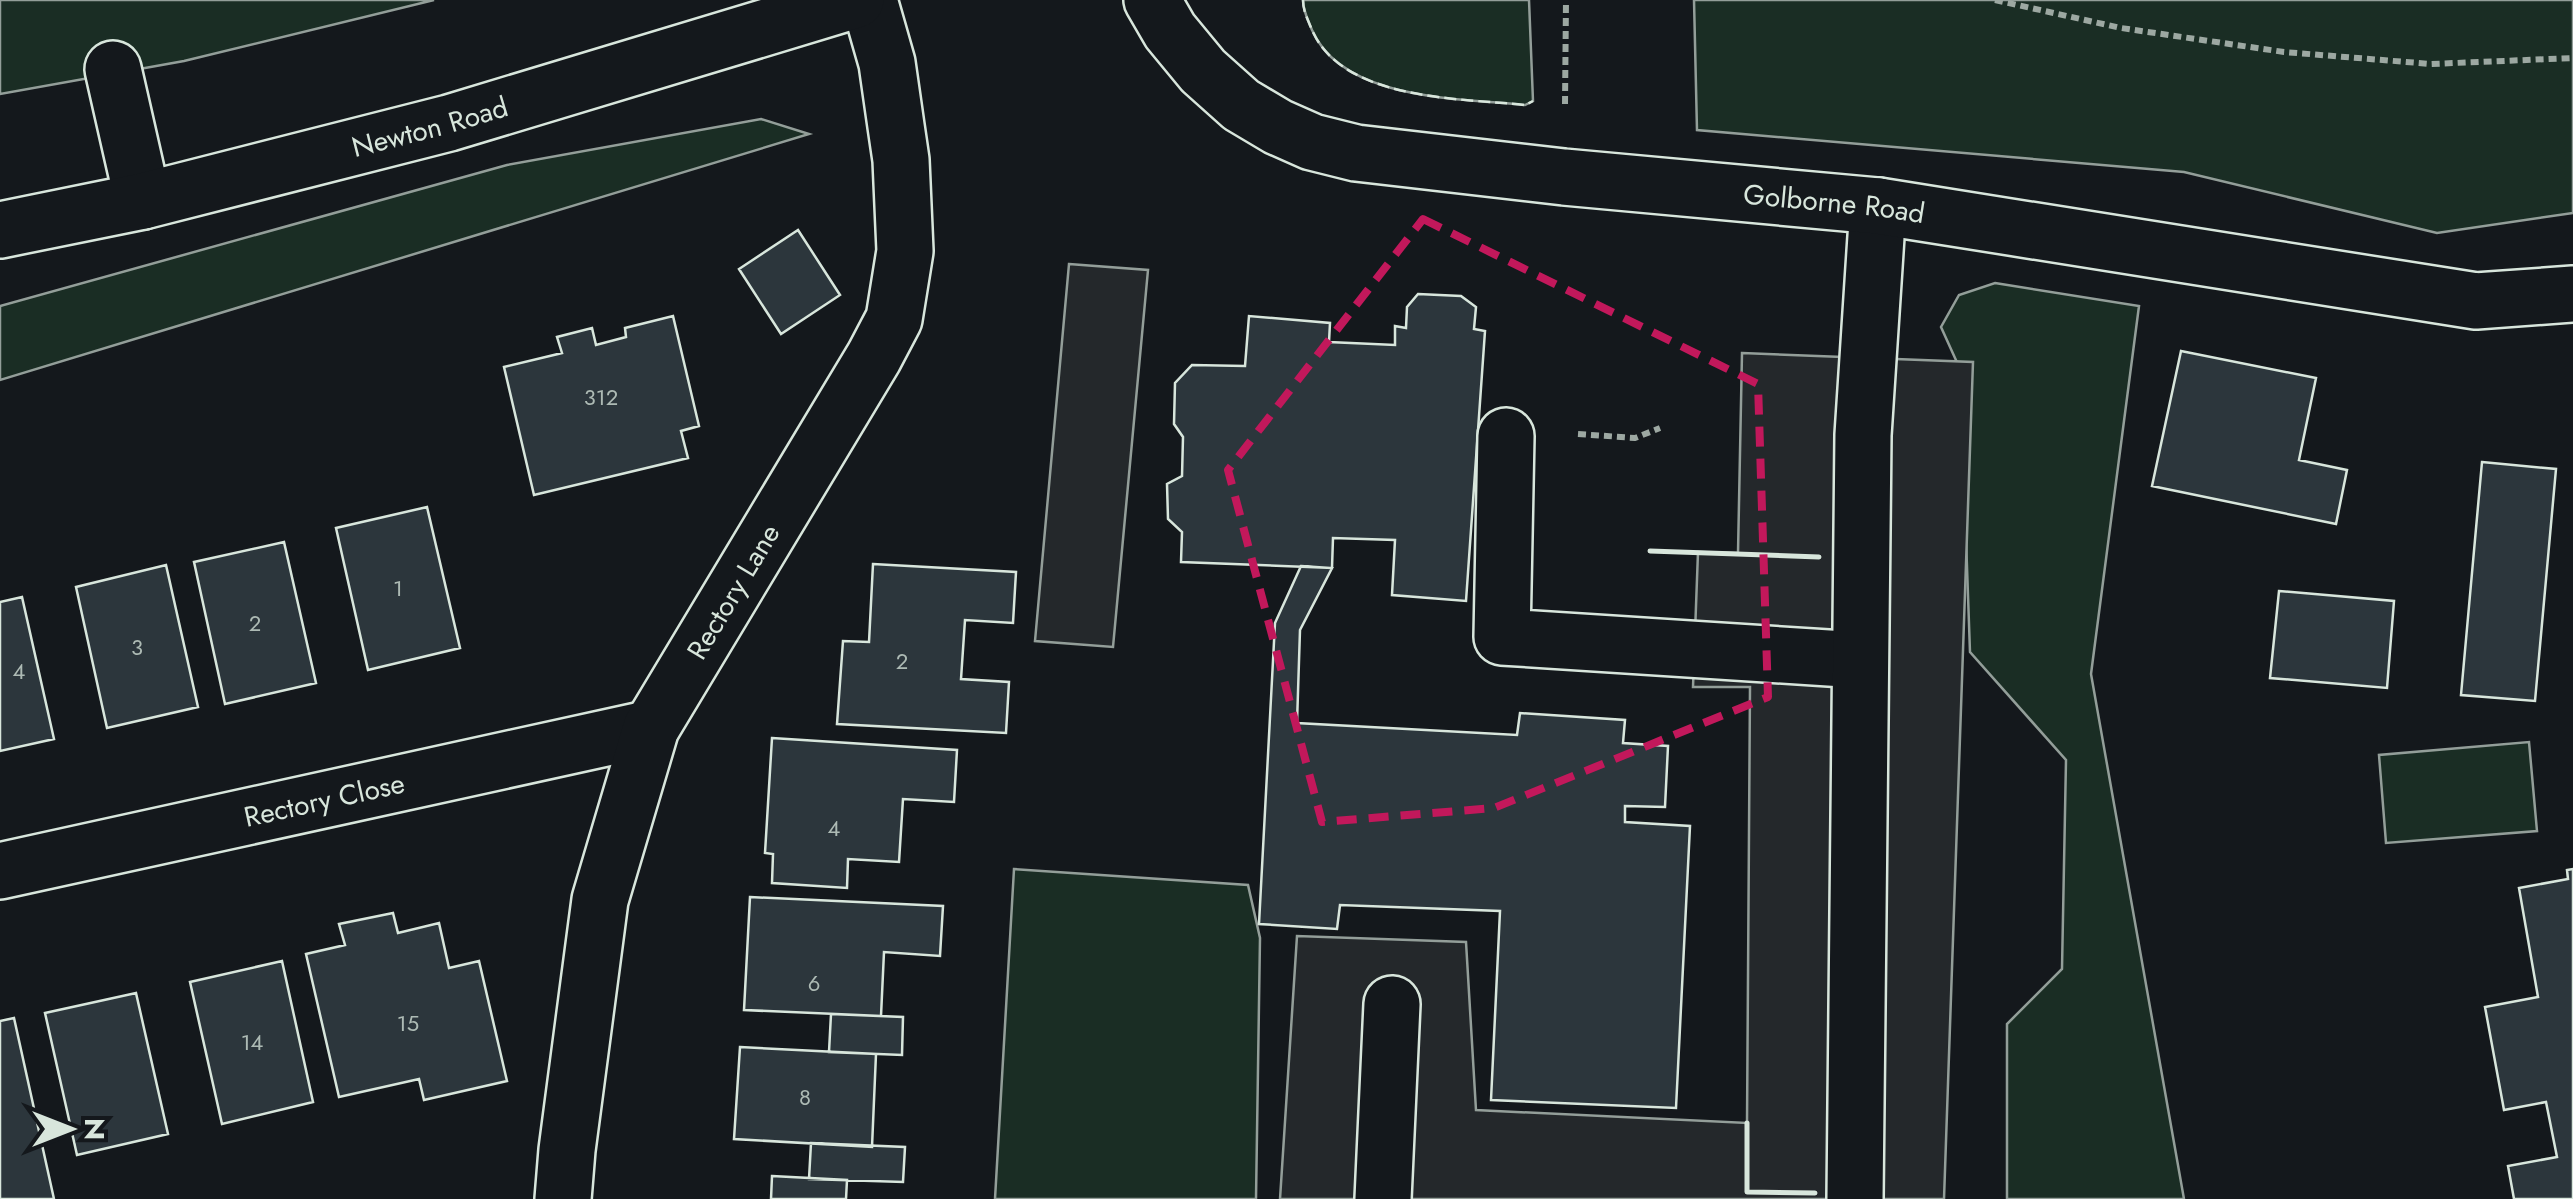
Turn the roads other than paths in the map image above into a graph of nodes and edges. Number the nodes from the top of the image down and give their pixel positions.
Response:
1 (856, 0) edge
2 (869, 0) edge
3 (1152, 0) edge
4 (113, 68) dead end
5 (143, 202) junction
6 (1878, 206) junction
7 (0, 230) edge
8 (2573, 294) edge
9 (1506, 436) dead end
10 (1860, 660) junction
11 (651, 728) junction
12 (0, 871) edge
13 (1392, 1004) dead end
14 (563, 1199) edge
15 (1383, 1199) edge
16 (1855, 1199) edge

1 - 5 main road, Newton Road
2 - 11 main road, Rectory Lane
3 - 6 main road, Golborne Road
4 - 5 main road
5 - 7 main road, Newton Road
6 - 8 main road, Golborne Road
6 - 10 main road
9 - 10 main road
10 - 16 main road
11 - 12 main road, Rectory Close
11 - 14 main road, Rectory Lane
13 - 15 main road

